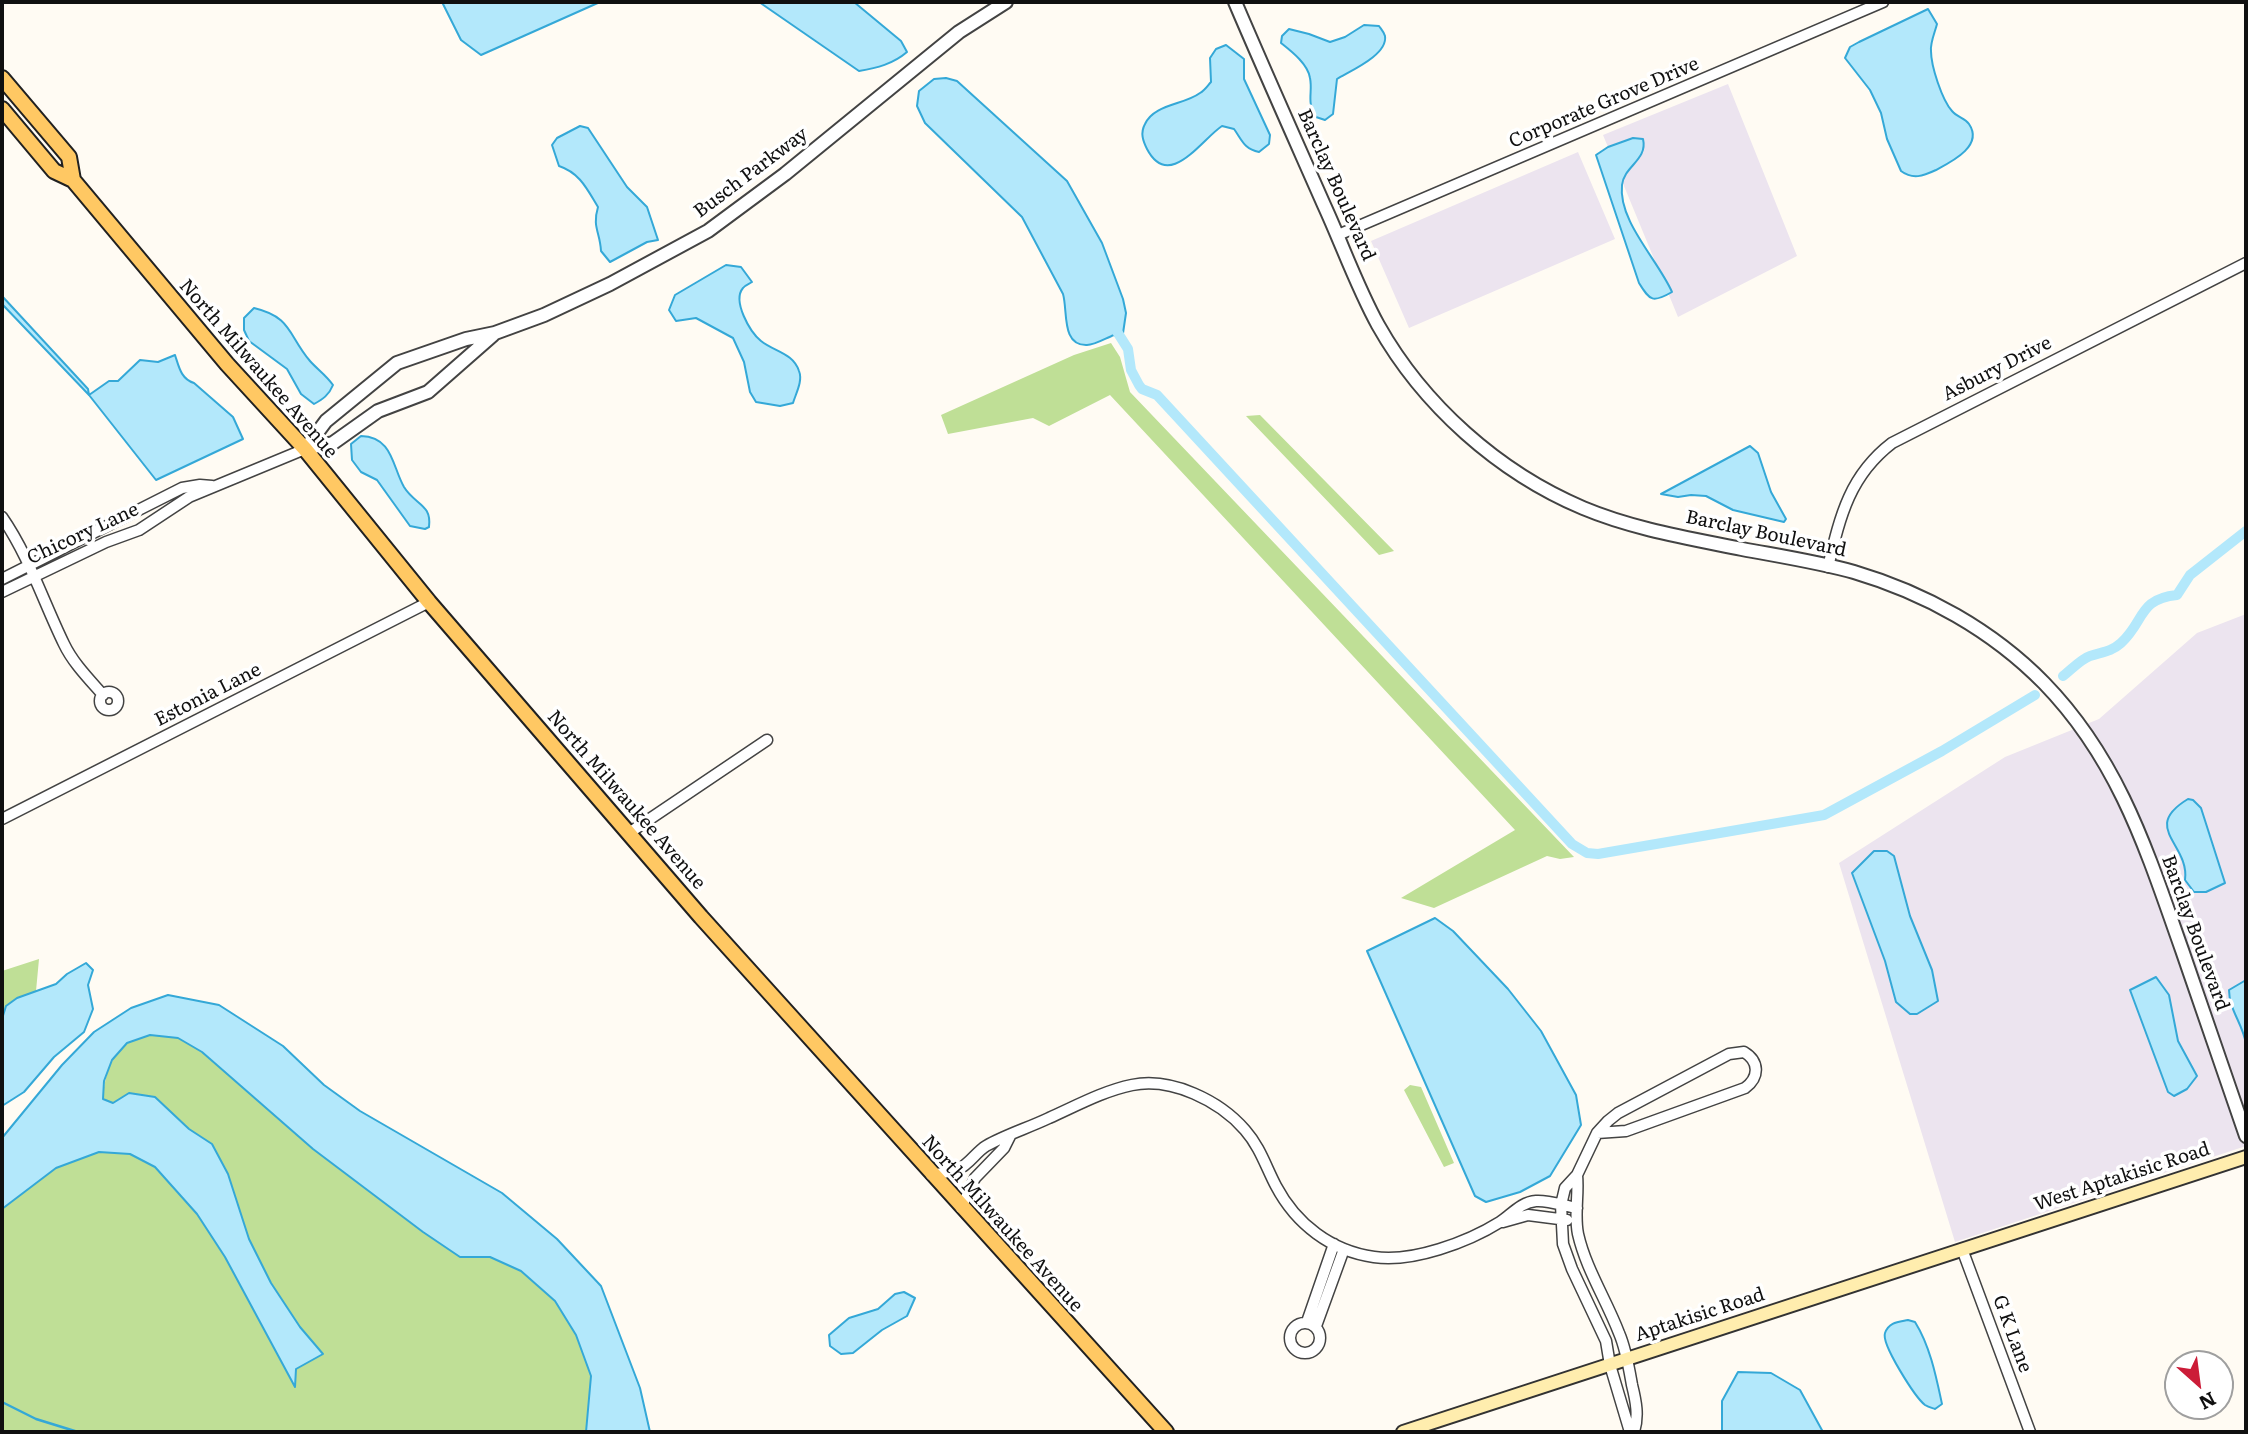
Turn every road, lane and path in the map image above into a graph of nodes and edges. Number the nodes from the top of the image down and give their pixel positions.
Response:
1 (1006, 2) edge
2 (1235, 2) edge
3 (1883, 2) edge
4 (2, 78) edge
5 (2, 109) edge
6 (73, 180) junction
7 (1338, 235) junction
8 (2246, 263) edge
9 (495, 333) junction
10 (305, 449) junction
11 (216, 487) junction
12 (145, 506) junction
13 (2, 517) edge
14 (152, 521) junction
15 (30, 565) junction
16 (1828, 567) junction
17 (34, 576) junction
18 (2, 579) edge
19 (2, 592) edge
20 (429, 602) junction
21 (103, 695) dead end
22 (767, 740) dead end
23 (2, 819) edge
24 (629, 833) junction
25 (1597, 1133) junction
26 (1010, 1136) junction
27 (2246, 1136) edge
28 (2246, 1157) edge
29 (931, 1175) junction
30 (1577, 1175) junction
31 (1561, 1205) junction
32 (961, 1208) junction
33 (1577, 1208) junction
34 (1561, 1219) junction
35 (1576, 1221) junction
36 (1499, 1222) junction
37 (2009, 1234) joint
38 (1334, 1244) junction
39 (1344, 1249) junction
40 (1962, 1249) junction
41 (1627, 1360) junction
42 (1610, 1365) junction
43 (1166, 1432) edge
44 (1403, 1432) edge
45 (1632, 1432) edge
46 (2030, 1432) edge

1 - 9 street, Busch Parkway
2 - 7 street, Barclay Boulevard
3 - 7 street, Corporate Grove Drive
4 - 6 main road, North Milwaukee Avenue
5 - 6 main road, North Milwaukee Avenue
6 - 10 main road, North Milwaukee Avenue
7 - 16 street, Barclay Boulevard
8 - 16 street, Asbury Drive
9 - 10 street, Busch Parkway
9 - 10 street, Busch Parkway
10 - 11 street, Chicory Lane
10 - 20 main road, North Milwaukee Avenue
11 - 12 street, Chicory Lane
11 - 14 street, Chicory Lane
12 - 14 street
12 - 15 street, Chicory Lane
13 - 15 street
14 - 17 street, Chicory Lane
15 - 17 street
15 - 18 street, Chicory Lane
16 - 27 street, Barclay Boulevard
17 - 19 street, Chicory Lane
17 - 21 street
20 - 23 street, Estonia Lane
20 - 24 main road, North Milwaukee Avenue
22 - 24 street
24 - 29 main road, North Milwaukee Avenue
25 - 25 street
25 - 30 street
26 - 29 street
26 - 32 street
26 - 38 street
28 - 37 main road, West Aptakisic Road
29 - 32 main road, North Milwaukee Avenue
30 - 31 street
30 - 33 street
31 - 33 street
31 - 34 street
31 - 36 street
32 - 43 main road, North Milwaukee Avenue
33 - 35 street
34 - 35 street
34 - 36 street
34 - 42 street
35 - 41 street
36 - 39 street
37 - 40 main road, Aptakisic Road
38 - 39 street
38 - 39 street
40 - 41 main road, Aptakisic Road
40 - 46 street, G K Lane
41 - 42 main road, Aptakisic Road
41 - 45 street
42 - 44 main road, Aptakisic Road
42 - 45 street

